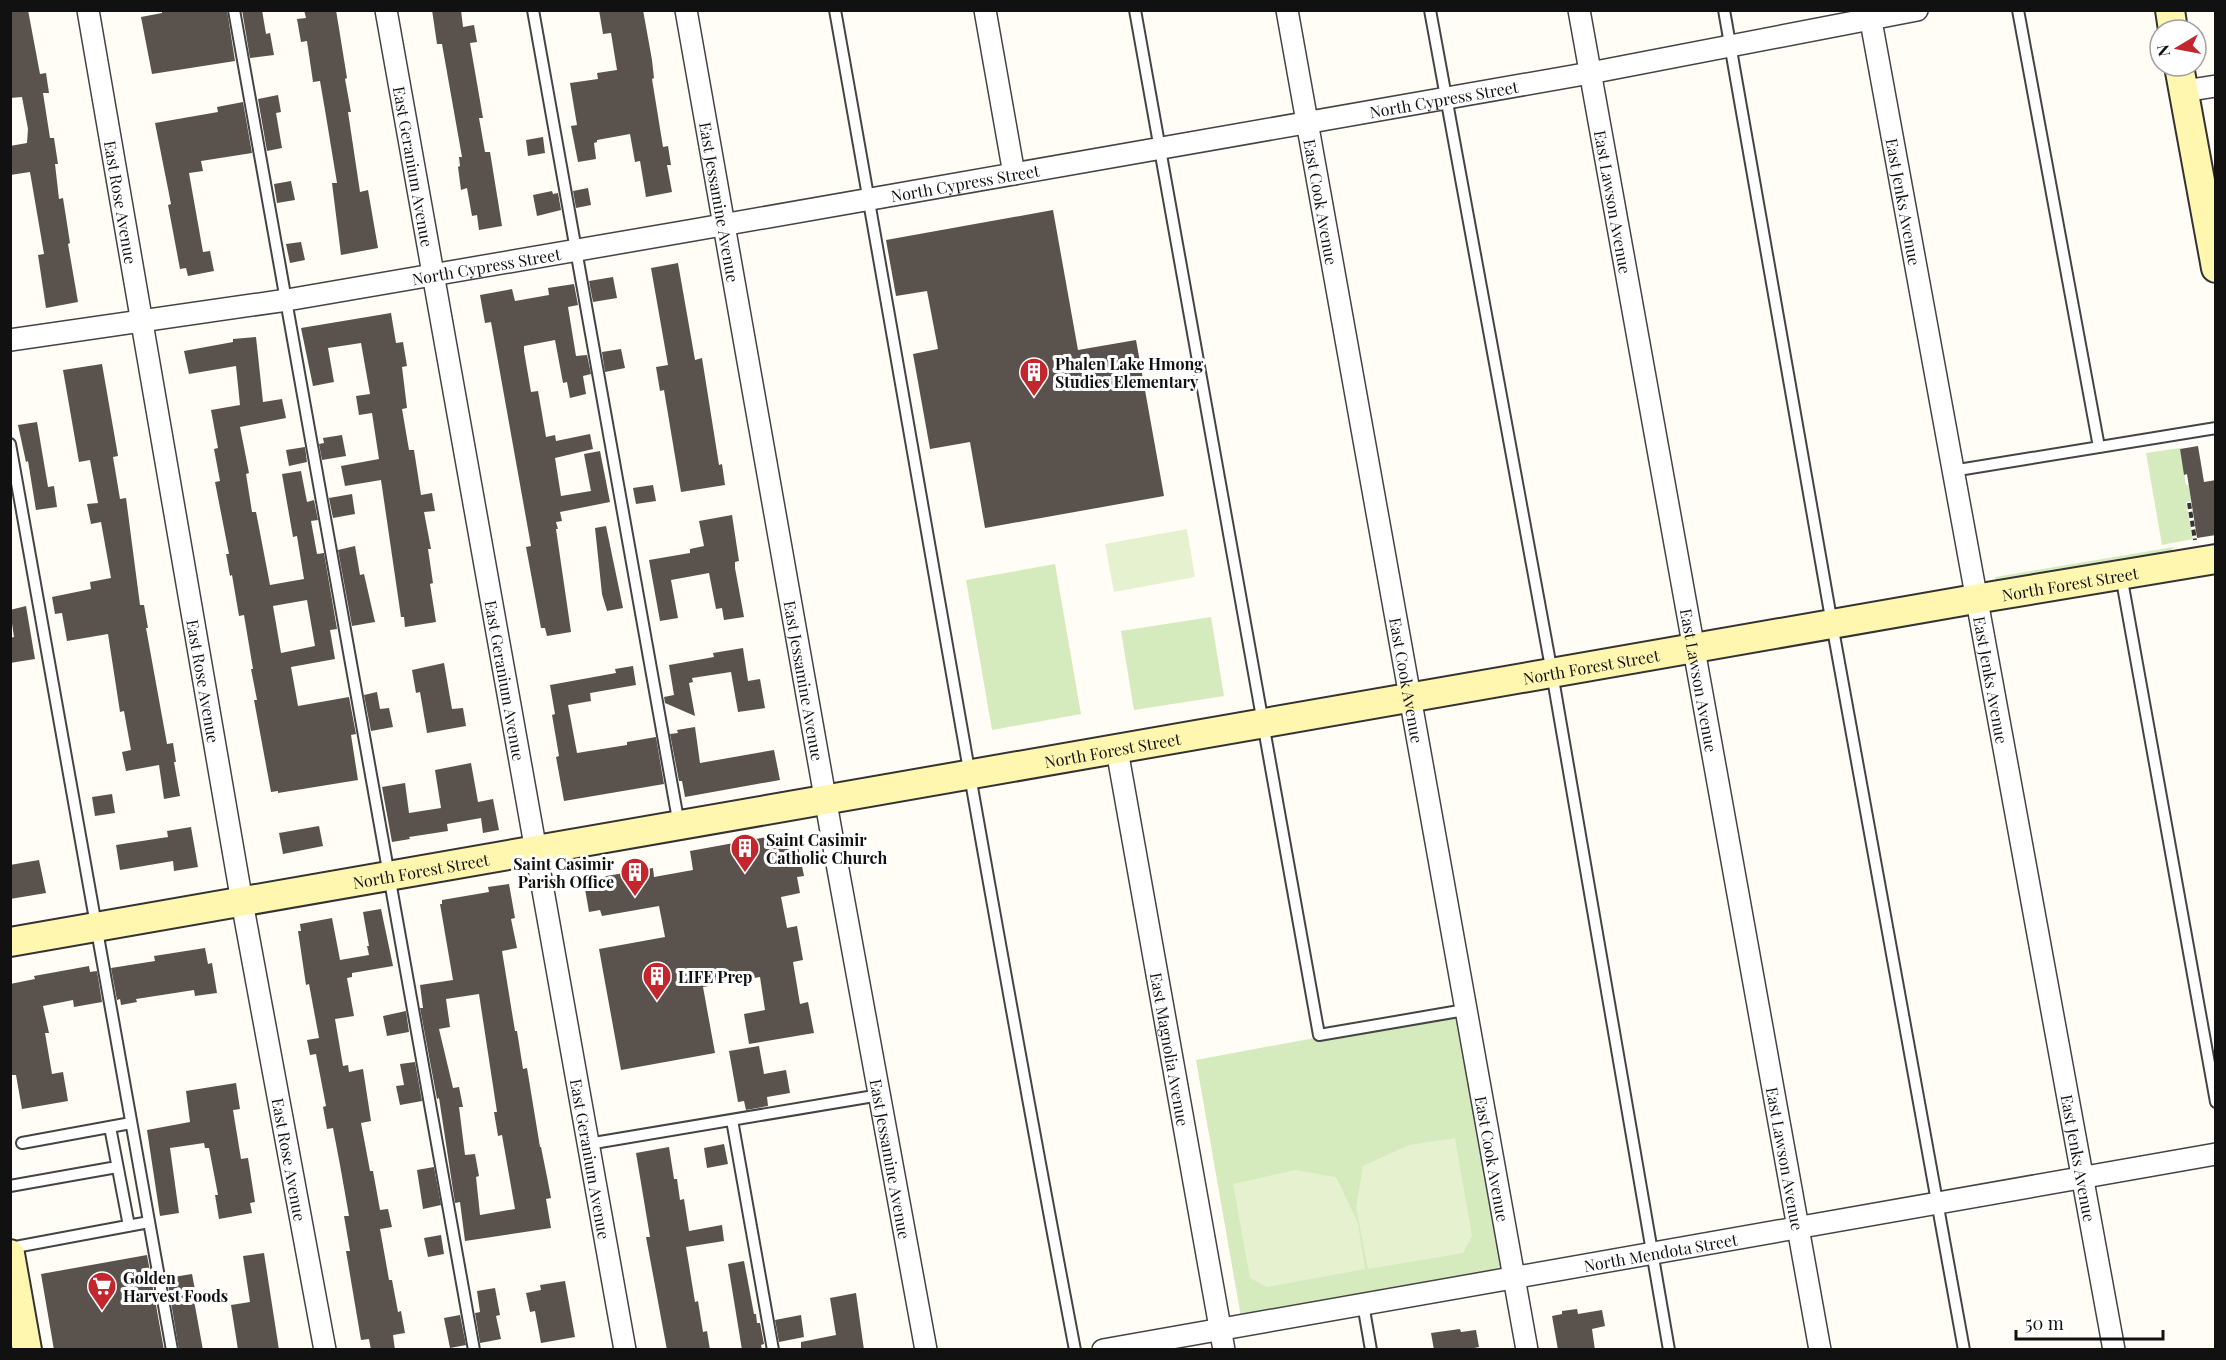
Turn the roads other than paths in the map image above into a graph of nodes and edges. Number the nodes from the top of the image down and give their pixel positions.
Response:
1 (88, 10) edge
2 (234, 10) edge
3 (386, 10) edge
4 (532, 10) edge
5 (686, 10) edge
6 (835, 10) edge
7 (985, 10) edge
8 (1135, 10) edge
9 (1287, 10) edge
10 (1430, 10) edge
11 (1579, 10) edge
12 (1724, 10) edge
13 (1917, 10) edge
14 (2018, 10) edge
15 (1870, 15) edge
16 (1730, 46) junction
17 (1590, 73) junction
18 (2181, 79) edge
19 (2216, 86) edge
20 (1445, 99) junction
21 (1307, 123) junction
22 (1160, 148) junction
23 (1014, 174) junction
24 (869, 199) junction
25 (724, 224) junction
26 (575, 250) junction
27 (2216, 268) edge
28 (433, 275) junction
29 (287, 300) junction
30 (142, 321) junction
31 (10, 340) edge
32 (2216, 428) edge
33 (10, 444) edge
34 (2099, 447) junction
35 (1952, 471) junction
36 (2205, 550) edge
37 (2121, 575) junction
38 (1975, 599) junction
39 (1832, 624) junction
40 (1694, 649) junction
41 (1552, 673) junction
42 (1411, 698) junction
43 (1264, 724) junction
44 (1117, 750) junction
45 (970, 775) junction
46 (826, 800) junction
47 (679, 826) junction
48 (535, 851) junction
49 (389, 876) junction
50 (242, 902) junction
51 (96, 927) junction
52 (10, 942) edge
53 (1465, 1010) junction
54 (880, 1095) junction
55 (2216, 1102) edge
56 (732, 1120) junction
57 (131, 1123) junction
58 (110, 1127) junction
59 (22, 1143) dead end
60 (588, 1144) junction
61 (2216, 1154) edge
62 (117, 1167) junction
63 (2083, 1178) junction
64 (10, 1186) edge
65 (1936, 1203) junction
66 (149, 1222) junction
67 (129, 1226) junction
68 (1798, 1228) junction
69 (1652, 1254) junction
70 (11, 1256) edge
71 (1514, 1278) junction
72 (1363, 1304) junction
73 (1222, 1339) edge
74 (27, 1350) edge
75 (172, 1350) edge
76 (325, 1350) edge
77 (474, 1350) edge
78 (625, 1350) edge
79 (773, 1350) edge
80 (926, 1350) edge
81 (1075, 1350) edge
82 (1103, 1350) edge
83 (1371, 1350) edge
84 (1527, 1350) edge
85 (1670, 1350) edge
86 (1820, 1350) edge
87 (1964, 1350) edge
88 (2114, 1350) edge

1 - 30 street, East Rose Avenue
2 - 29 lane
3 - 28 street, East Geranium Avenue
4 - 26 lane
5 - 25 street, East Jessamine Avenue
6 - 24 lane
7 - 23 street
8 - 22 lane
9 - 21 street, East Cook Avenue
10 - 20 lane
11 - 17 street, East Lawson Avenue
12 - 16 lane
13 - 15 street, North Cypress Street
14 - 34 lane
15 - 16 street, North Cypress Street
15 - 35 street, East Jenks Avenue
16 - 17 street, North Cypress Street
16 - 39 lane
17 - 20 street, North Cypress Street
17 - 40 street, East Lawson Avenue
18 - 19 street
18 - 27 street
20 - 21 street, North Cypress Street
20 - 41 lane
21 - 22 street, North Cypress Street
21 - 42 street, East Cook Avenue
22 - 23 street, North Cypress Street
22 - 43 lane
23 - 24 street, North Cypress Street
24 - 25 street, North Cypress Street
24 - 45 lane
25 - 26 street, North Cypress Street
25 - 46 street, East Jessamine Avenue
26 - 28 street, North Cypress Street
26 - 47 lane
28 - 29 street, North Cypress Street
28 - 48 street, East Geranium Avenue
29 - 30 street, North Cypress Street
29 - 49 lane
30 - 31 street, North Cypress Street
30 - 50 street, East Rose Avenue
32 - 34 lane
33 - 51 lane
34 - 35 lane
35 - 38 street, East Jenks Avenue
36 - 37 street, North Forest Street
37 - 38 street, North Forest Street
37 - 55 lane
38 - 39 street, North Forest Street
38 - 63 street, East Jenks Avenue
39 - 40 street, North Forest Street
39 - 65 lane
40 - 41 street, North Forest Street
40 - 68 street, East Lawson Avenue
41 - 42 street, North Forest Street
41 - 69 lane
42 - 43 street, North Forest Street
42 - 53 street, East Cook Avenue
43 - 44 street, North Forest Street
43 - 53 lane
44 - 45 street, North Forest Street
44 - 73 street, East Magnolia Avenue
45 - 46 street, North Forest Street
45 - 81 lane
46 - 47 street, North Forest Street
46 - 54 street, East Jessamine Avenue
47 - 48 street, North Forest Street
48 - 49 street, North Forest Street
48 - 60 street, East Geranium Avenue
49 - 50 street, North Forest Street
49 - 77 lane
50 - 51 street, North Forest Street
50 - 76 street, East Rose Avenue
51 - 52 street, North Forest Street
51 - 57 lane
53 - 71 street, East Cook Avenue
54 - 56 lane
54 - 80 street, East Jessamine Avenue
56 - 60 lane
56 - 79 lane
57 - 58 lane
57 - 66 lane
58 - 59 lane
58 - 62 lane
60 - 78 street, East Geranium Avenue
61 - 63 street, North Mendota Street
62 - 64 lane
62 - 67 lane
63 - 65 street, North Mendota Street
63 - 88 street, East Jenks Avenue
65 - 68 street, North Mendota Street
65 - 87 lane
66 - 67 lane
66 - 75 lane
67 - 70 lane
68 - 69 street, North Mendota Street
68 - 86 street, East Lawson Avenue
69 - 71 street, North Mendota Street
69 - 85 lane
70 - 74 street
71 - 72 street, North Mendota Street
71 - 84 street, East Cook Avenue
72 - 73 street, North Mendota Street
72 - 83 lane
73 - 82 street, North Mendota Street

